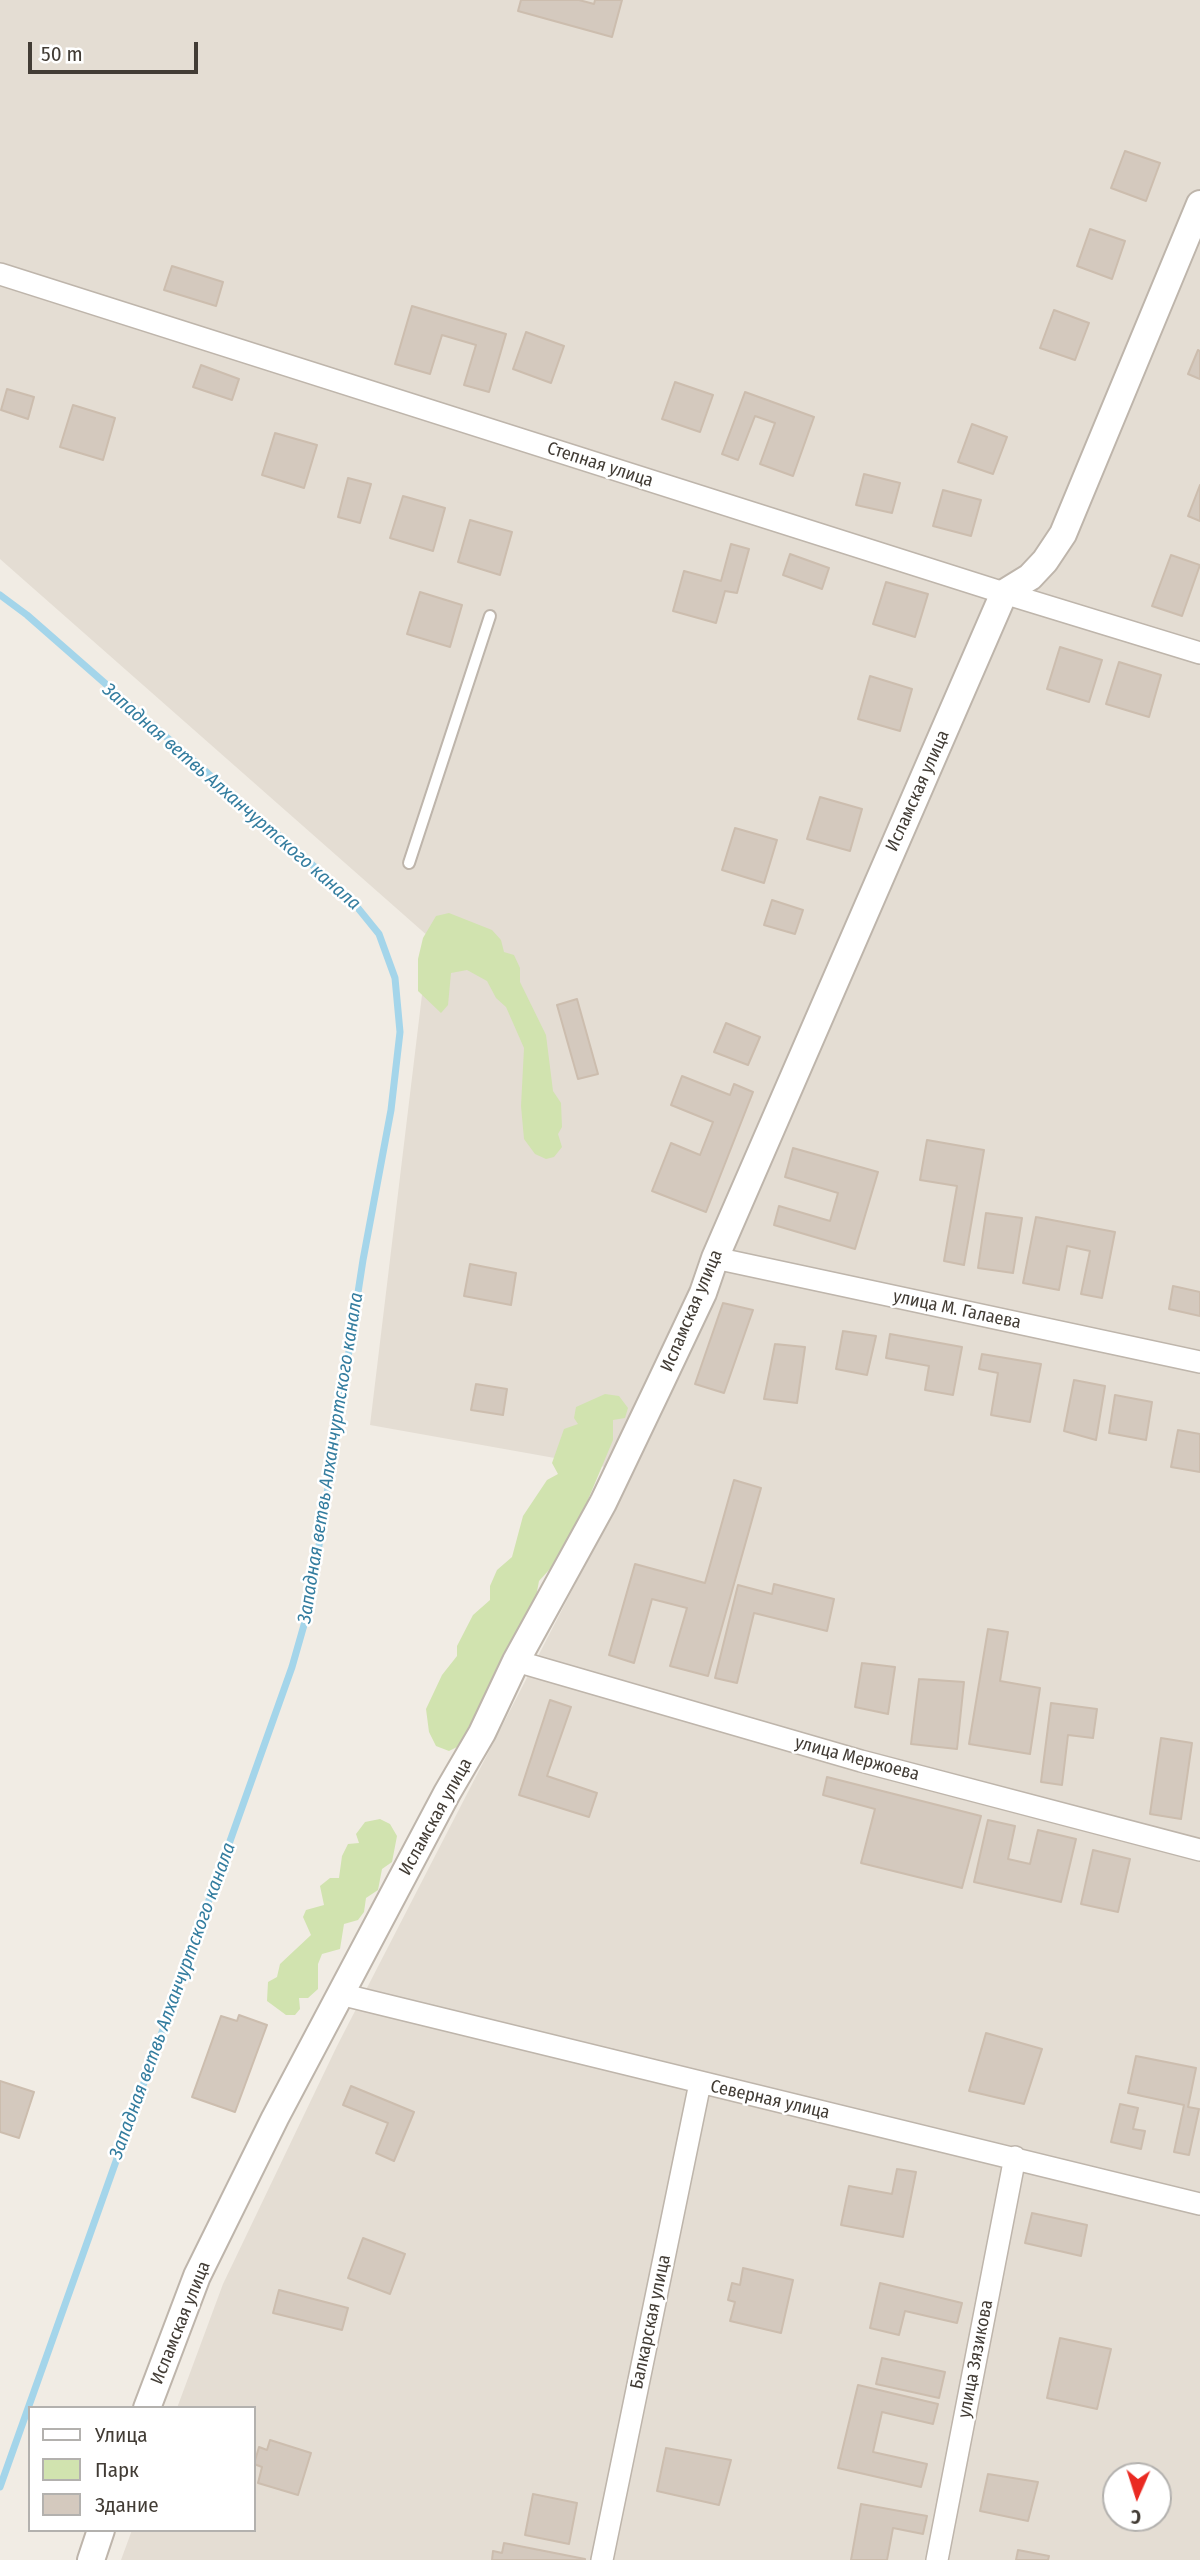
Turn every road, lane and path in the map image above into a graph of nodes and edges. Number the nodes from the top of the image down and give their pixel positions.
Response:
1 (1200, 204) edge
2 (0, 274) edge
3 (1004, 593) junction
4 (490, 616) dead end
5 (1200, 653) edge
6 (409, 863) dead end
7 (715, 1258) junction
8 (1200, 1362) edge
9 (516, 1661) junction
10 (1200, 1850) edge
11 (340, 1994) junction
12 (700, 2083) junction
13 (1015, 2157) junction
14 (1200, 2204) edge
15 (148, 2406) edge
16 (100, 2532) edge
17 (90, 2560) edge
18 (602, 2560) edge
19 (937, 2560) edge

1 - 3 street
2 - 3 street, Степная улица
3 - 5 street, Степная улица
3 - 7 street, Исламская улица
4 - 6 lane
7 - 8 street, улица М. Галаева
7 - 9 street, Исламская улица
9 - 10 street, улица Мержоева
9 - 11 street, Исламская улица
11 - 12 street, Северная улица
11 - 15 street, Исламская улица
12 - 13 street, Северная улица
12 - 18 street, Балкарская улица
13 - 14 street, Северная улица
13 - 19 street, улица Зязикова
16 - 17 street

